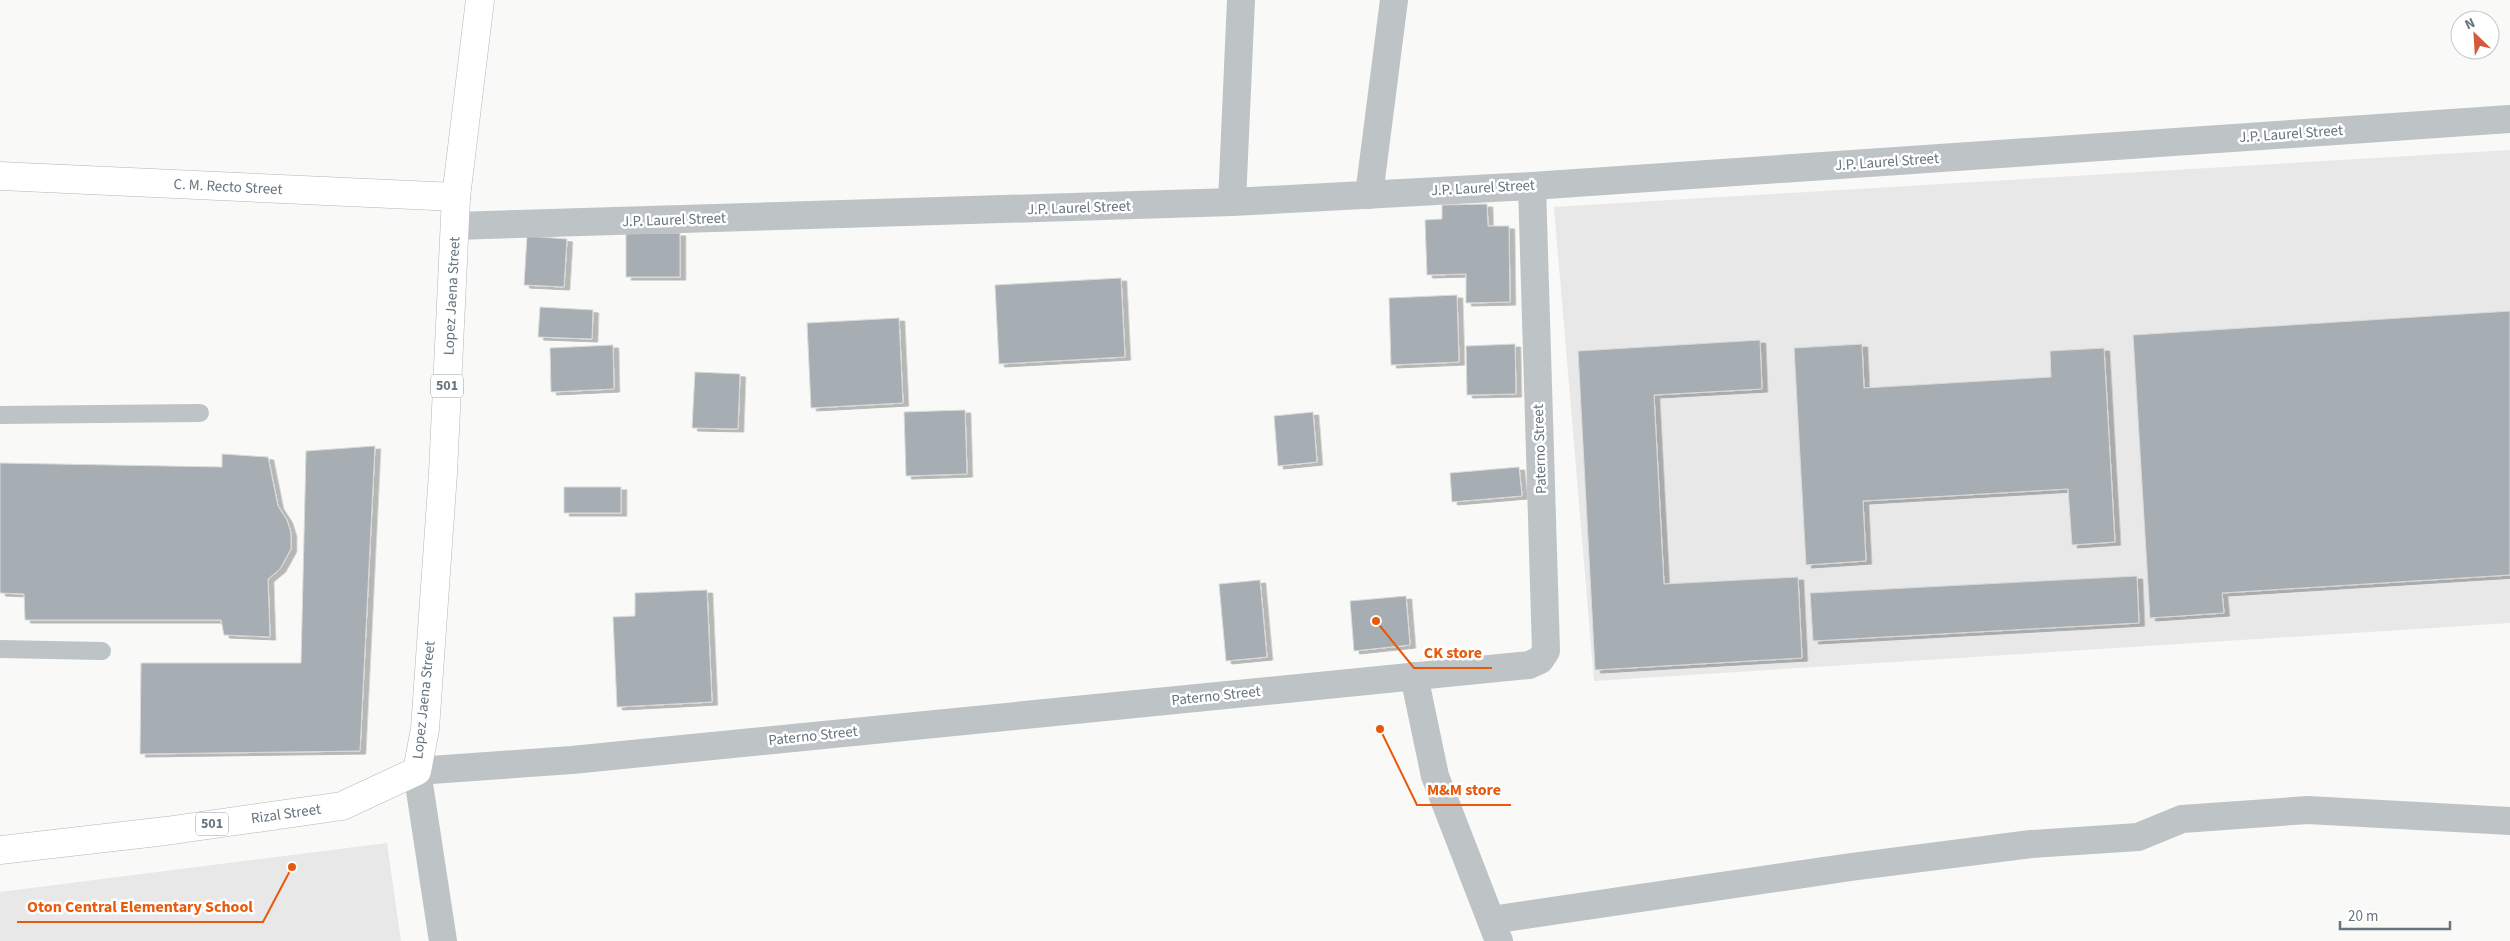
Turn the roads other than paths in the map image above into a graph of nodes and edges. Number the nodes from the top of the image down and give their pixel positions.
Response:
1 (1241, 0) edge
2 (1394, 0) edge
3 (480, 1) edge
4 (2510, 119) edge
5 (0, 176) edge
6 (1532, 186) junction
7 (1369, 195) junction
8 (456, 198) junction
9 (1232, 202) junction
10 (455, 226) junction
11 (200, 413) dead end
12 (0, 415) edge
13 (0, 649) edge
14 (102, 651) dead end
15 (1414, 676) junction
16 (417, 771) junction
17 (2510, 821) edge
18 (0, 850) edge
19 (1495, 930) edge
20 (443, 941) edge

1 - 9 street
2 - 7 street
3 - 8 main road, Lopez Jaena Street / 501
4 - 6 street, J.P. Laurel Street
5 - 8 main road, C. M. Recto Street
6 - 7 street, J.P. Laurel Street
6 - 15 street, Paterno Street
7 - 9 street, J.P. Laurel Street
8 - 10 main road, Lopez Jaena Street / 501
9 - 10 street, J.P. Laurel Street
10 - 16 main road, Lopez Jaena Street / 501
11 - 12 lane
13 - 14 lane
15 - 16 street, Paterno Street
15 - 19 street
16 - 18 main road, Rizal Street / 501
16 - 20 street
17 - 19 street

